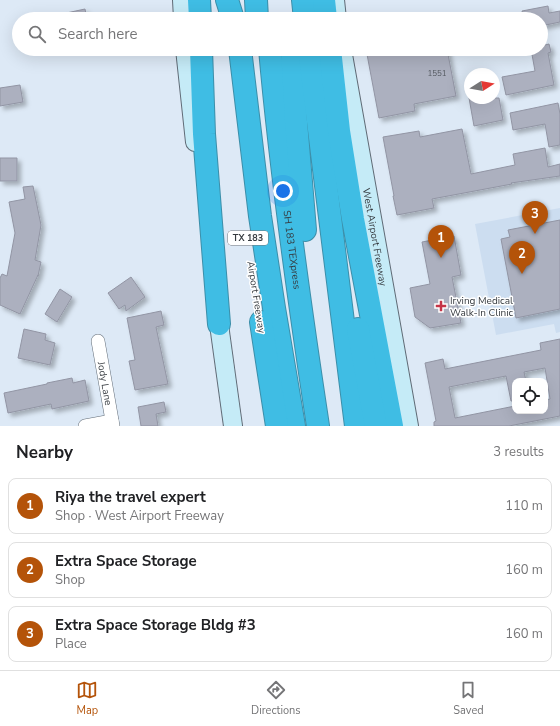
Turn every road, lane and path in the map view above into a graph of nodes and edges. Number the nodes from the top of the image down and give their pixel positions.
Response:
1 (182, 0) edge
2 (199, 0) edge
3 (224, 0) edge
4 (227, 0) edge
5 (256, 0) edge
6 (265, 0) edge
7 (290, 0) edge
8 (303, 0) edge
9 (324, 0) edge
10 (335, 0) edge
11 (183, 12) edge
12 (200, 12) edge
13 (225, 12) edge
14 (231, 12) edge
15 (257, 12) edge
16 (266, 12) edge
17 (291, 12) edge
18 (305, 12) edge
19 (325, 12) edge
20 (336, 12) edge
21 (186, 56) edge
22 (201, 56) edge
23 (230, 56) edge
24 (241, 56) edge
25 (261, 56) edge
26 (271, 56) edge
27 (292, 56) edge
28 (310, 56) edge
29 (331, 56) edge
30 (343, 56) edge
31 (329, 212) junction
32 (219, 324) junction
33 (98, 341) dead end
34 (113, 423) edge
35 (85, 426) edge
36 (233, 426) edge
37 (277, 426) edge
38 (294, 426) edge
39 (308, 426) edge
40 (318, 426) edge
41 (329, 426) edge
42 (356, 426) edge
43 (376, 426) edge
44 (392, 426) edge
45 (409, 426) edge

1 - 11 main road
2 - 12 highway
3 - 13 highway
4 - 14 highway
5 - 15 highway
6 - 16 highway
7 - 17 highway
8 - 18 highway
9 - 19 highway
10 - 20 main road
21 - 32 main road
22 - 32 highway
23 - 37 highway, Airport Freeway / TX 183
24 - 38 highway
25 - 39 highway, SH 183 TEXpress
26 - 40 highway, SH 183 TEXpress
27 - 41 highway
28 - 31 highway
29 - 44 highway
30 - 45 main road, West Airport Freeway
31 - 42 highway
31 - 43 highway
32 - 36 main road
33 - 34 street, Jody Lane
34 - 35 street

